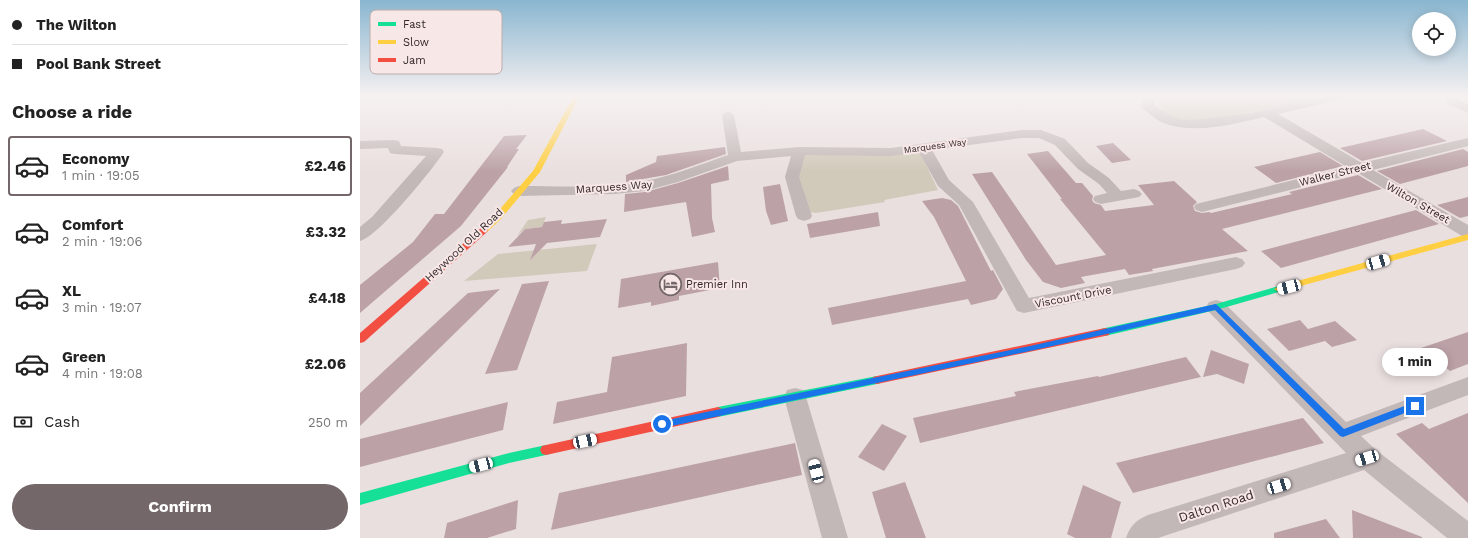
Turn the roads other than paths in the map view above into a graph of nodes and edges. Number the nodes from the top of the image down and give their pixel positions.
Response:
1 (563, 122) edge
2 (729, 122) edge
3 (1177, 122) edge
4 (1211, 122) edge
5 (1281, 122) edge
6 (1468, 142) edge
7 (360, 145) edge
8 (924, 148) junction
9 (799, 151) junction
10 (735, 157) junction
11 (1359, 168) junction
12 (519, 191) junction
13 (1134, 194) dead end
14 (1118, 197) junction
15 (1101, 199) dead end
16 (1202, 207) dead end
17 (804, 216) dead end
18 (1468, 232) edge
19 (360, 236) edge
20 (1468, 237) edge
21 (1236, 263) dead end
22 (1216, 307) junction
23 (360, 339) edge
24 (1468, 386) edge
25 (795, 397) junction
26 (1343, 433) junction
27 (1367, 458) junction
28 (360, 499) edge
29 (835, 538) edge
30 (1139, 538) edge
31 (1468, 538) edge

1 - 12 main road, Heywood Old Road
2 - 10 street
3 - 4 street
5 - 11 street, Wilton Street
6 - 11 street, Walker Street
7 - 19 street
8 - 9 street, Marquess Way
8 - 14 street, Marquess Way
8 - 21 street, Viscount Drive
9 - 10 street, Marquess Way
9 - 17 street
10 - 12 street, Marquess Way
11 - 16 street, Walker Street
11 - 18 street, Wilton Street
12 - 23 main road, Heywood Old Road
13 - 14 street
14 - 15 street
20 - 22 main road
22 - 25 main road
22 - 26 street
24 - 26 street
25 - 28 main road
25 - 29 street
26 - 27 street
27 - 30 street, Dalton Road
27 - 31 street

